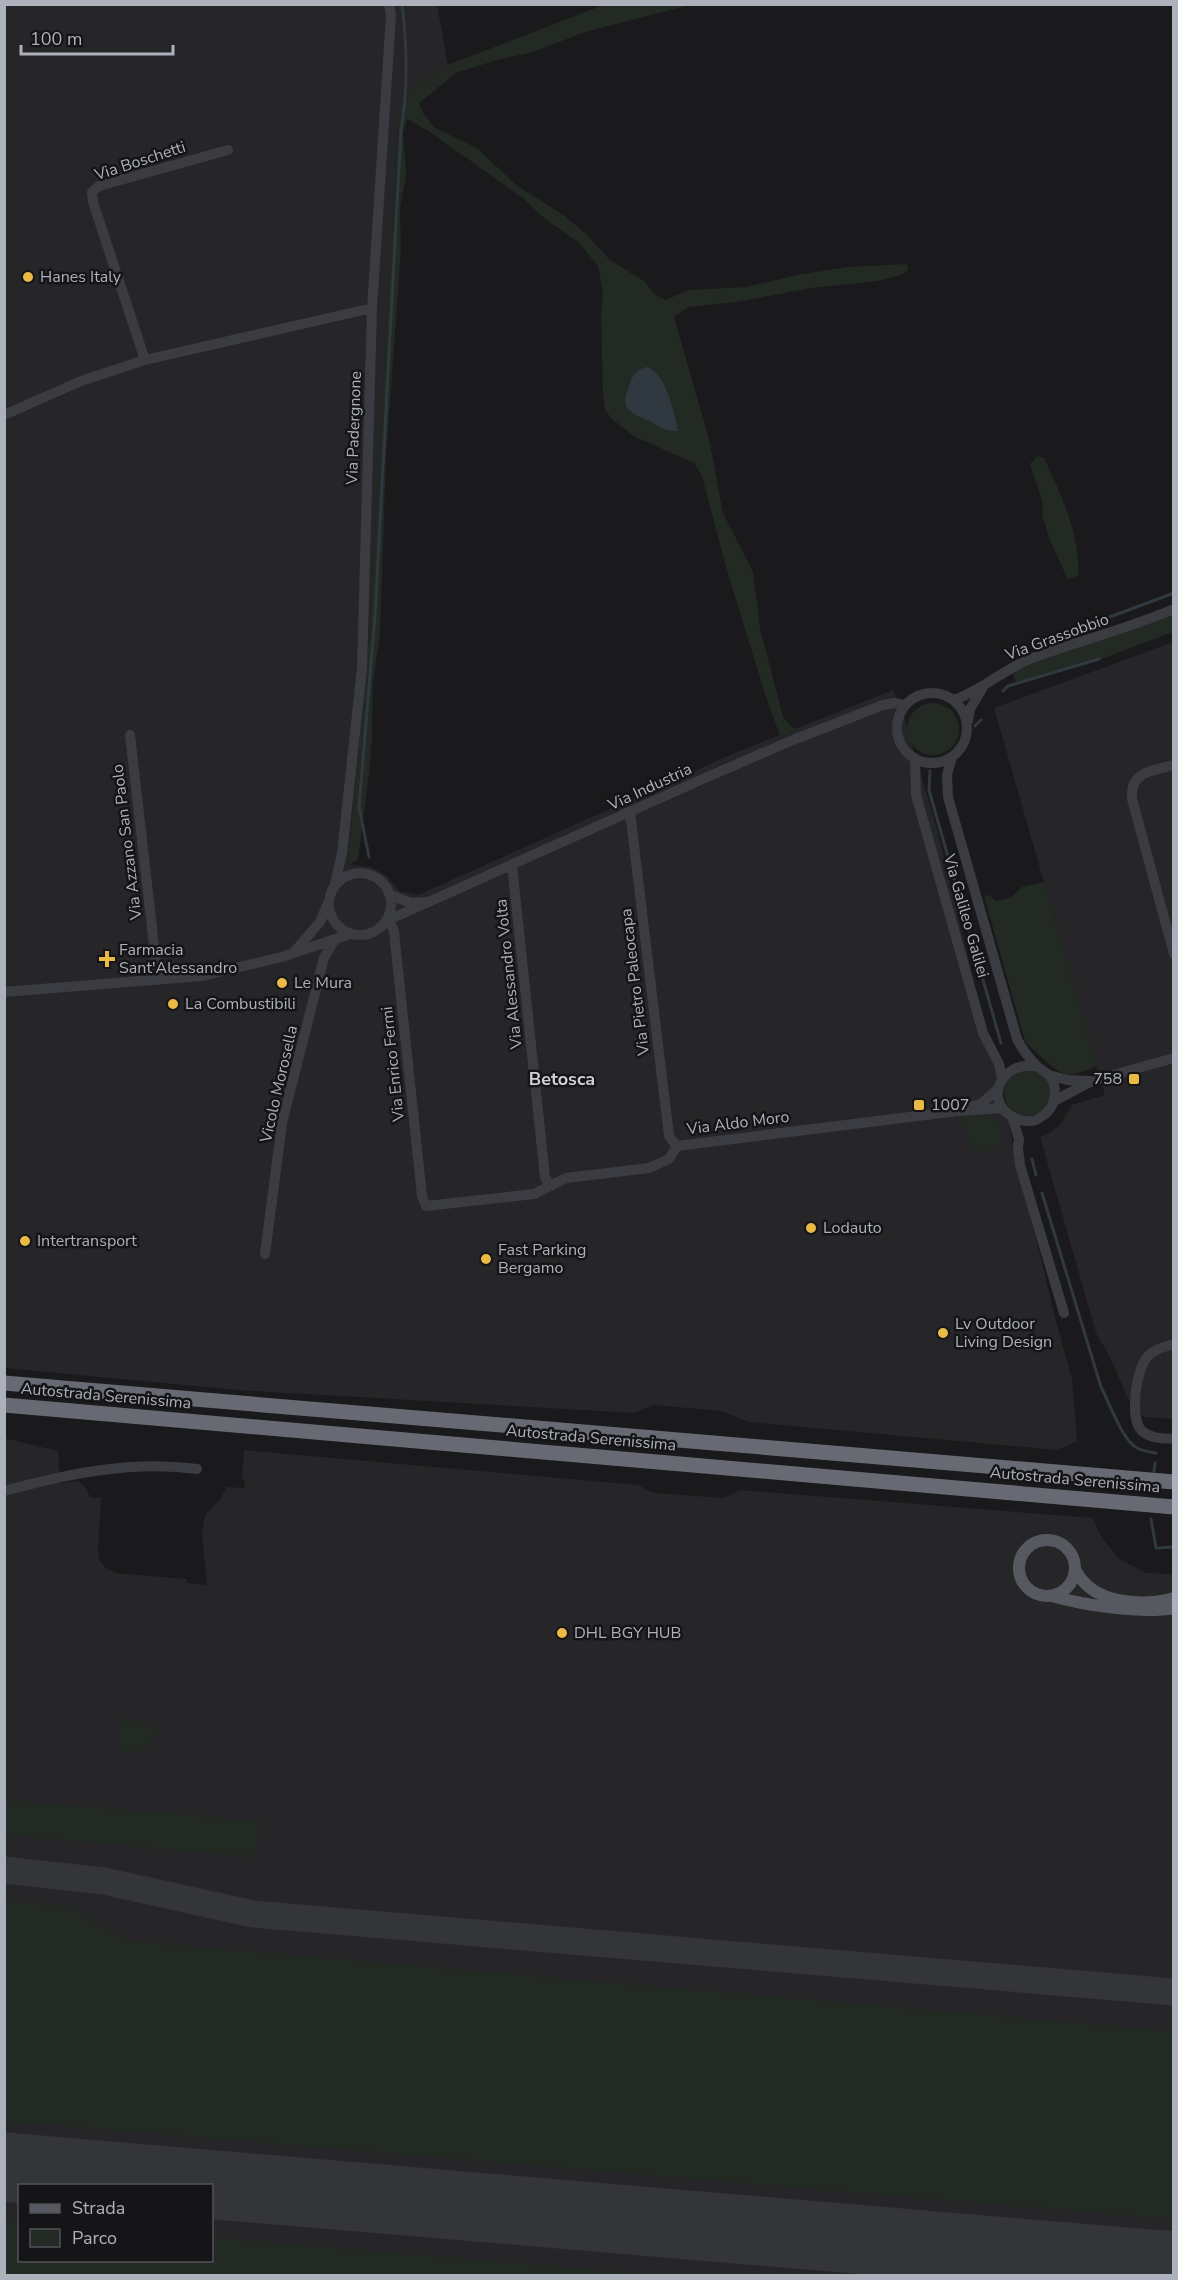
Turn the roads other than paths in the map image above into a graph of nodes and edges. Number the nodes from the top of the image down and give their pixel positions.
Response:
1 (389, 4) edge
2 (228, 150) dead end
3 (372, 308) junction
4 (145, 360) junction
5 (4, 415) edge
6 (1173, 609) edge
7 (983, 687) junction
8 (954, 700) junction
9 (883, 705) junction
10 (905, 705) junction
11 (967, 724) junction
12 (897, 730) junction
13 (130, 735) dead end
14 (952, 757) junction
15 (915, 758) junction
16 (1173, 765) edge
17 (630, 812) junction
18 (342, 853) junction
19 (512, 865) junction
20 (364, 874) junction
21 (334, 888) junction
22 (390, 895) junction
23 (329, 901) junction
24 (431, 902) junction
25 (386, 921) junction
26 (320, 922) junction
27 (350, 933) junction
28 (334, 939) junction
29 (324, 943) junction
30 (296, 952) junction
31 (1173, 954) edge
32 (324, 958) junction
33 (158, 980) junction
34 (4, 992) edge
35 (1173, 1058) edge
36 (1038, 1067) junction
37 (1049, 1075) junction
38 (1092, 1081) junction
39 (1000, 1083) junction
40 (1054, 1101) junction
41 (1002, 1108) junction
42 (958, 1111) junction
43 (1012, 1117) junction
44 (1038, 1119) junction
45 (1019, 1139) junction
46 (678, 1146) junction
47 (550, 1186) junction
48 (426, 1206) joint
49 (265, 1254) dead end
50 (1064, 1313) dead end
51 (1173, 1344) edge
52 (4, 1383) edge
53 (4, 1405) edge
54 (1173, 1439) edge
55 (197, 1469) dead end
56 (1173, 1482) edge
57 (4, 1491) edge
58 (1173, 1507) edge
59 (1076, 1571) junction
60 (1052, 1596) junction
61 (1173, 1598) edge
62 (1173, 1608) edge

1 - 3 street, Via Padergnone
2 - 4 street, Via Boschetti
3 - 4 street
3 - 18 street, Via Padergnone
4 - 5 street
6 - 7 street, Via Grassobbio
7 - 8 street, Via Grassobbio
7 - 11 street
8 - 10 street
8 - 11 street
9 - 10 street, Via Industria
9 - 12 street
9 - 17 street, Via Industria
10 - 12 street
11 - 14 street
12 - 15 street
13 - 33 street, Via Azzano San Paolo
14 - 15 street
14 - 36 street
15 - 39 street, Via Galileo Galilei
16 - 31 street
17 - 19 street, Via Industria
17 - 46 street, Via Pietro Paleocapa
18 - 20 street
18 - 21 street, Via Padergnone
19 - 24 street, Via Industria
19 - 47 street, Via Alessandro Volta
20 - 21 street
20 - 22 street
21 - 23 street
22 - 24 street, Via Industria
22 - 25 street
23 - 26 street
23 - 27 street
24 - 25 street, Via Industria
25 - 27 street
25 - 48 street, Via Enrico Fermi
26 - 29 street
26 - 30 street
27 - 28 street
28 - 29 street
28 - 32 street
29 - 30 street
29 - 32 street
30 - 32 street
30 - 33 street
32 - 49 street, Vicolo Morosella
33 - 34 street
35 - 38 street
36 - 37 street
36 - 39 street
37 - 38 street
37 - 40 street
38 - 40 street
39 - 41 street
39 - 42 street, Via Aldo Moro
40 - 44 street
41 - 42 street, Via Aldo Moro
41 - 43 street
42 - 46 street, Via Aldo Moro
43 - 44 street
43 - 45 street
44 - 45 street
45 - 50 street
46 - 47 street, Via Aldo Moro
47 - 48 street, Via Aldo Moro
51 - 54 street
52 - 56 highway, Autostrada Serenissima
53 - 58 highway, Autostrada Serenissima
55 - 57 street
59 - 60 main road
59 - 60 main road
59 - 61 main road
60 - 62 main road

